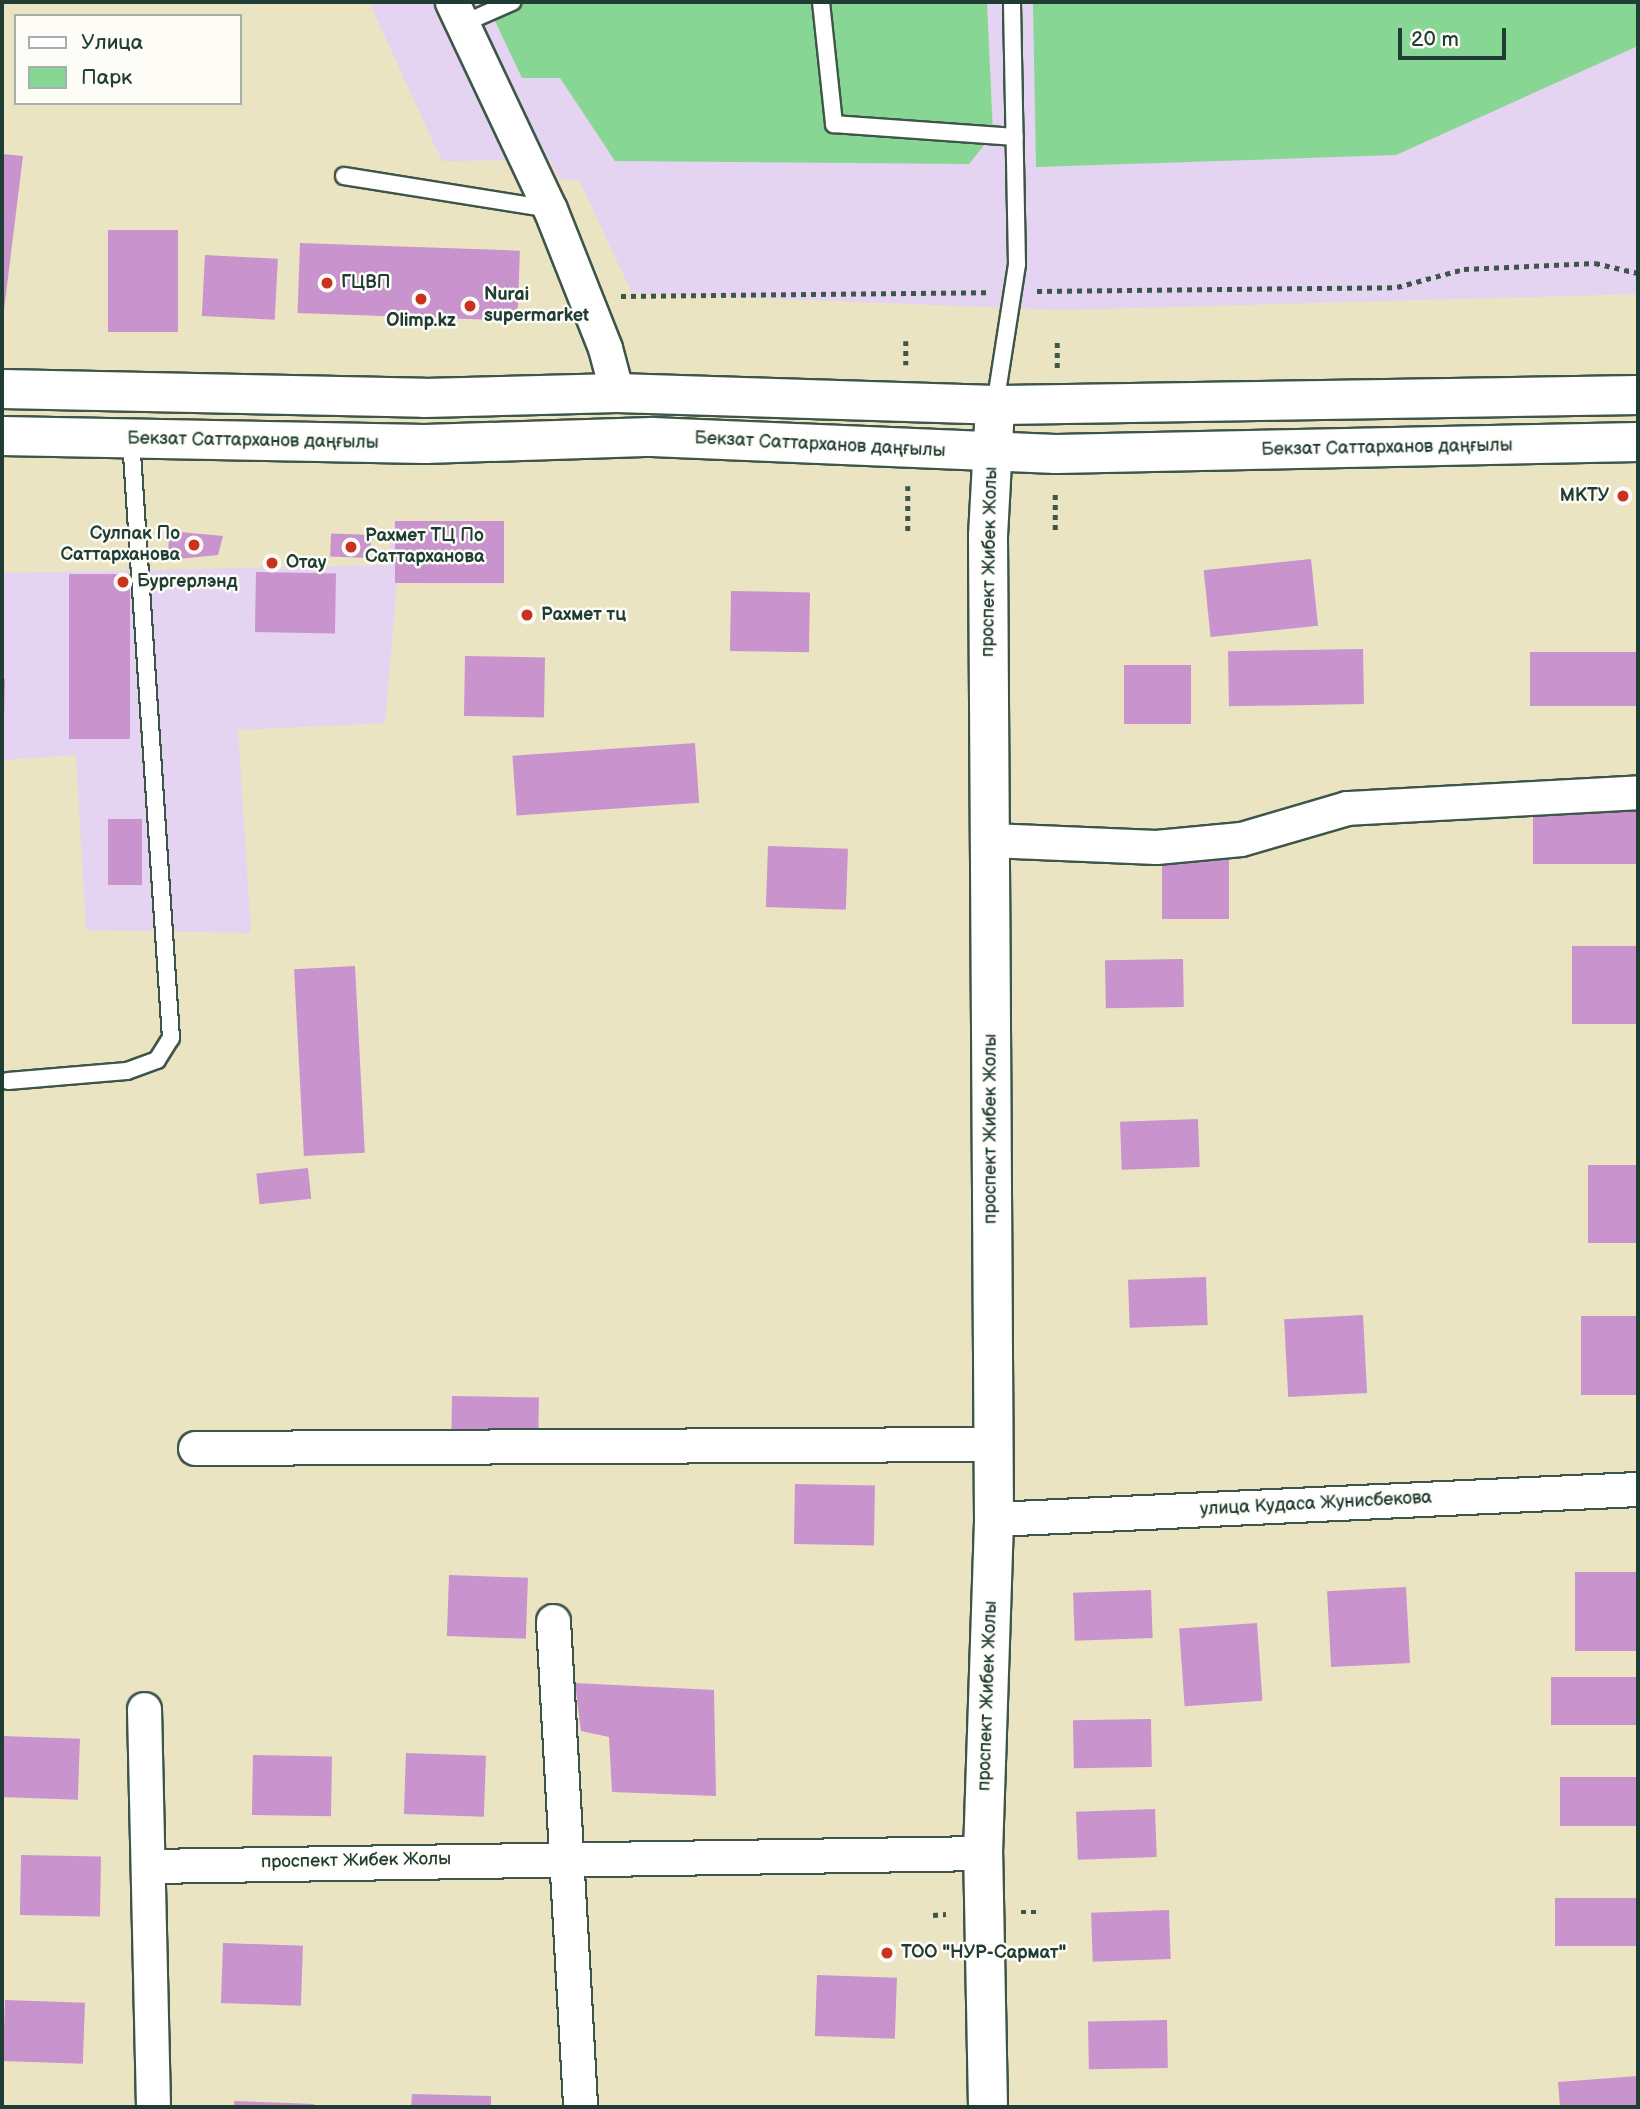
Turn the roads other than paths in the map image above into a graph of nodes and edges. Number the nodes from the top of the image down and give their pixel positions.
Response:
1 (512, 2) edge
2 (821, 2) edge
3 (1012, 2) edge
4 (457, 13) edge
5 (1015, 137) junction
6 (344, 176) dead end
7 (550, 209) junction
8 (2, 389) edge
9 (617, 393) junction
10 (1638, 395) edge
11 (995, 405) junction
12 (2, 436) edge
13 (131, 438) junction
14 (1638, 442) edge
15 (992, 453) junction
16 (1638, 792) edge
17 (990, 840) junction
18 (8, 1081) dead end
19 (993, 1444) junction
20 (195, 1447) dead end
21 (1638, 1489) edge
22 (994, 1519) junction
23 (554, 1621) dead end
24 (144, 1709) dead end
25 (983, 1853) junction
26 (565, 1856) junction
27 (148, 1866) junction
28 (153, 2107) edge
29 (580, 2107) edge
30 (988, 2107) edge

1 - 4 lane
2 - 5 lane
3 - 5 lane
4 - 7 street
5 - 11 lane
6 - 7 lane
7 - 9 street
8 - 9 main road
9 - 11 main road
10 - 11 main road
11 - 15 main road, проспект Жибек Жолы
12 - 13 main road, Бекзат Саттарханов даңғылы
13 - 15 main road, Бекзат Саттарханов даңғылы
13 - 18 lane
14 - 15 main road, Бекзат Саттарханов даңғылы
15 - 17 main road, проспект Жибек Жолы
16 - 17 street
17 - 19 main road, проспект Жибек Жолы
19 - 20 street
19 - 22 main road, проспект Жибек Жолы
21 - 22 street, улица Кудаса Жунисбекова
22 - 25 main road, проспект Жибек Жолы
23 - 26 street
24 - 27 street
25 - 26 street, проспект Жибек Жолы
25 - 30 main road, проспект Жибек Жолы
26 - 27 street, проспект Жибек Жолы
26 - 29 street
27 - 28 street

